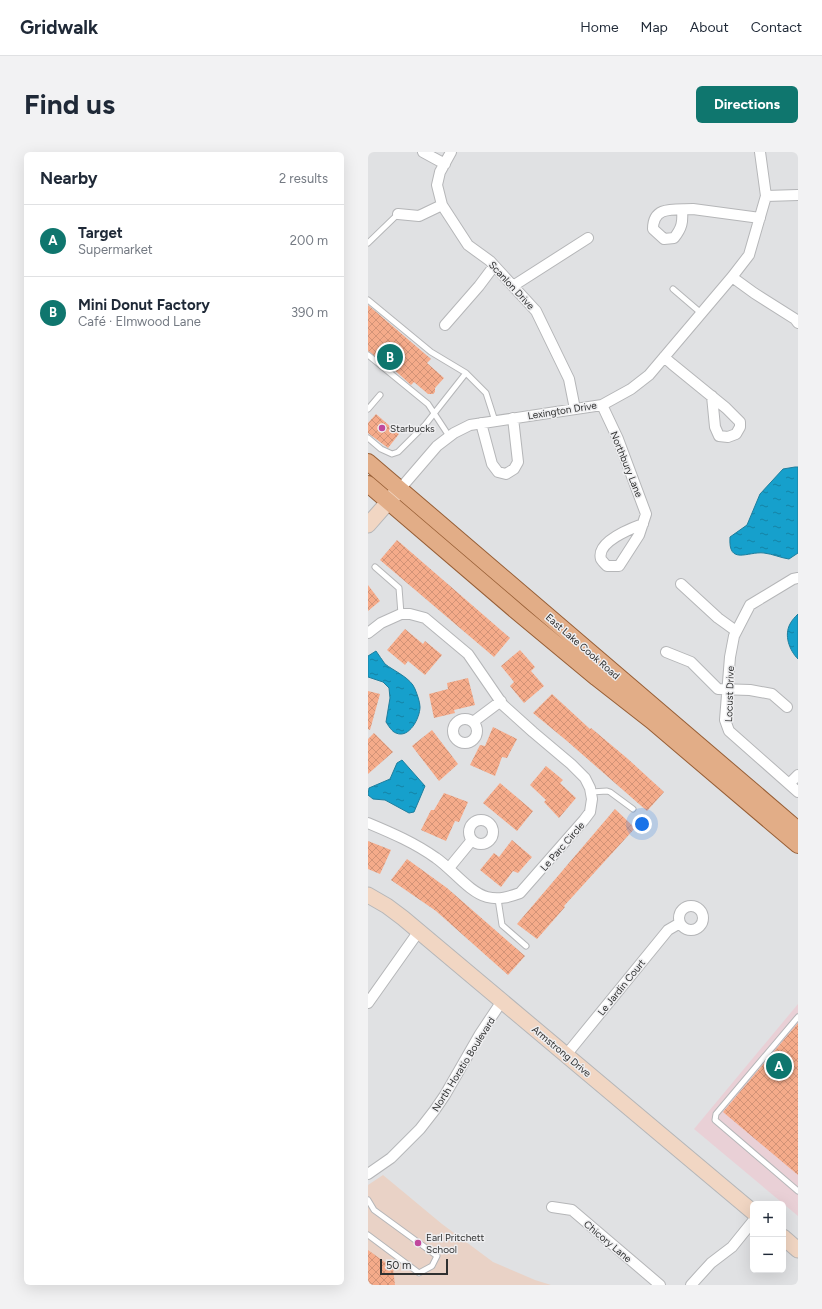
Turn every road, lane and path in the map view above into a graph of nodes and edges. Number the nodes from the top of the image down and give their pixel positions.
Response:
1 (423, 152) edge
2 (451, 152) edge
3 (760, 152) edge
4 (445, 164) junction
5 (798, 195) edge
6 (766, 196) junction
7 (442, 205) junction
8 (682, 210) dead end
9 (398, 214) joint
10 (760, 218) junction
11 (588, 238) dead end
12 (368, 243) edge
13 (494, 266) junction
14 (732, 277) junction
15 (513, 286) junction
16 (674, 289) dead end
17 (368, 300) edge
18 (701, 313) junction
19 (797, 319) edge
20 (445, 325) dead end
21 (368, 355) edge
22 (664, 358) junction
23 (466, 373) junction
24 (380, 395) dead end
25 (712, 396) dead end
26 (602, 404) junction
27 (368, 409) edge
28 (575, 409) junction
29 (434, 413) junction
30 (513, 418) junction
31 (495, 421) junction
32 (481, 423) junction
33 (449, 436) junction
34 (368, 438) edge
35 (368, 462) edge
36 (368, 484) edge
37 (400, 489) junction
38 (389, 501) junction
39 (643, 524) junction
40 (368, 525) edge
41 (375, 567) dead end
42 (798, 578) edge
43 (681, 584) dead end
44 (401, 614) junction
45 (368, 633) edge
46 (735, 634) junction
47 (666, 652) dead end
48 (728, 689) junction
49 (501, 701) junction
50 (787, 707) dead end
51 (473, 722) dead end
52 (798, 776) edge
53 (789, 784) junction
54 (591, 792) junction
55 (798, 792) edge
56 (633, 810) dead end
57 (368, 823) edge
58 (798, 830) edge
59 (472, 840) dead end
60 (798, 845) edge
61 (449, 868) junction
62 (368, 895) edge
63 (498, 899) junction
64 (680, 923) dead end
65 (419, 931) junction
66 (526, 946) dead end
67 (502, 1001) junction
68 (368, 1003) edge
69 (798, 1017) edge
70 (566, 1055) junction
71 (368, 1174) edge
72 (798, 1191) edge
73 (368, 1200) edge
74 (552, 1207) dead end
75 (750, 1209) edge
76 (750, 1225) edge
77 (368, 1235) edge
78 (786, 1240) edge
79 (798, 1250) edge
80 (660, 1285) edge
81 (691, 1285) edge

1 - 4 street
2 - 4 street, Scanlon Drive
3 - 6 street, Lexington Drive
4 - 7 street, Scanlon Drive
5 - 6 street
6 - 10 street, Lexington Drive
7 - 9 street
7 - 13 street, Scanlon Drive
8 - 10 street
9 - 12 lane
10 - 14 street, Lexington Drive
11 - 15 street
13 - 15 street, Scanlon Drive
13 - 20 street
14 - 18 street, Lexington Drive
14 - 19 street
15 - 28 street, Scanlon Drive
16 - 18 lane
17 - 23 lane
18 - 22 street, Lexington Drive
21 - 29 lane
22 - 25 street
22 - 26 street, Lexington Drive
23 - 29 lane
23 - 31 lane
24 - 27 lane
26 - 28 street, Lexington Drive
26 - 39 street, Northbury Lane
28 - 30 street, Lexington Drive
29 - 33 lane
29 - 34 lane
30 - 31 street, Lexington Drive
30 - 32 street
31 - 32 street, Lexington Drive
32 - 33 street, Lexington Drive
33 - 37 street, Lexington Drive
35 - 37 main road, East Lake Cook Road
36 - 38 main road, East Lake Cook Road
37 - 38 street, Lexington Drive
37 - 58 main road, East Lake Cook Road
38 - 40 street, Lexington Drive
38 - 60 main road, East Lake Cook Road
39 - 39 street, Northbury Lane
41 - 44 lane
42 - 46 street, Locust Drive
43 - 46 street
44 - 45 street
44 - 49 street
46 - 48 street, Locust Drive
47 - 48 street
48 - 50 street
48 - 53 street, Locust Drive
49 - 51 street
49 - 54 street
52 - 53 street
53 - 55 street, Locust Drive
54 - 56 lane
54 - 63 street, Le Parc Circle
57 - 61 street, Le Parc Circle
59 - 61 street
61 - 63 street, Le Parc Circle
62 - 65 street, Armstrong Drive
63 - 66 lane
64 - 70 street, Le Jardin Court
65 - 67 street, Armstrong Drive
65 - 68 street
67 - 70 street, Armstrong Drive
67 - 71 street, North Horatio Boulevard
69 - 72 lane
70 - 75 street, Armstrong Drive
73 - 77 lane
74 - 80 street, Chicory Lane
76 - 81 street
78 - 79 street

